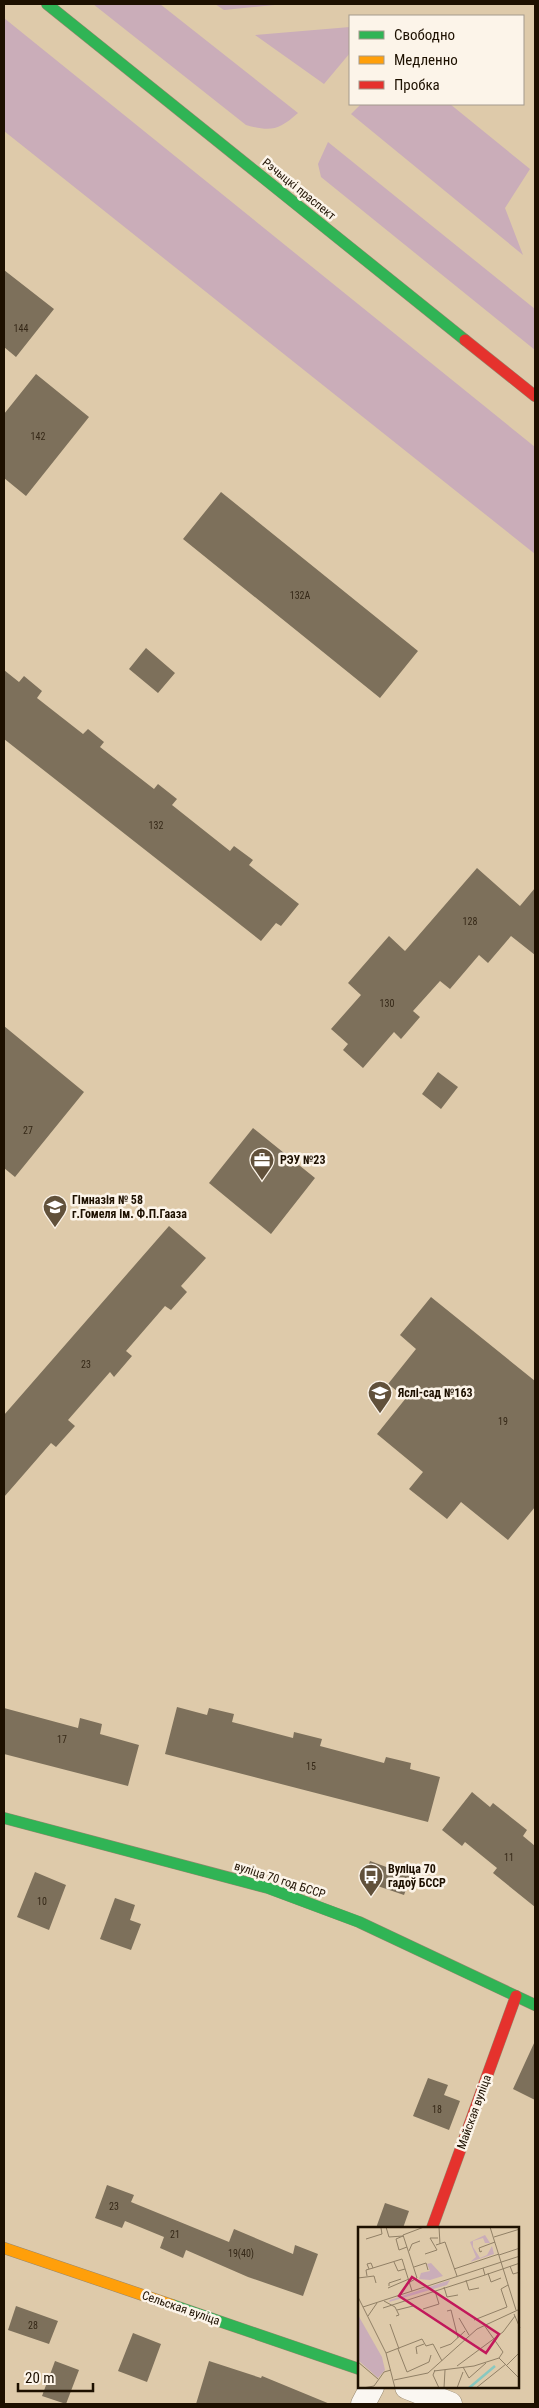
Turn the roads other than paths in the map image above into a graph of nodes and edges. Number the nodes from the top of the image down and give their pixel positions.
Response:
1 (46, 4) edge
2 (535, 396) edge
3 (4, 1818) edge
4 (516, 1996) junction
5 (535, 2005) edge
6 (432, 2227) edge
7 (4, 2248) edge
8 (358, 2369) edge
9 (371, 2388) edge
10 (410, 2388) edge
11 (363, 2404) edge
12 (450, 2404) edge

1 - 2 street, Рэчыцкі праспект
3 - 4 street, вуліца 70 год БССР
4 - 5 street, вуліца 70 год БССР
4 - 6 street, Майская вуліца
7 - 8 street, Сельская вуліца
9 - 11 street
10 - 12 street

